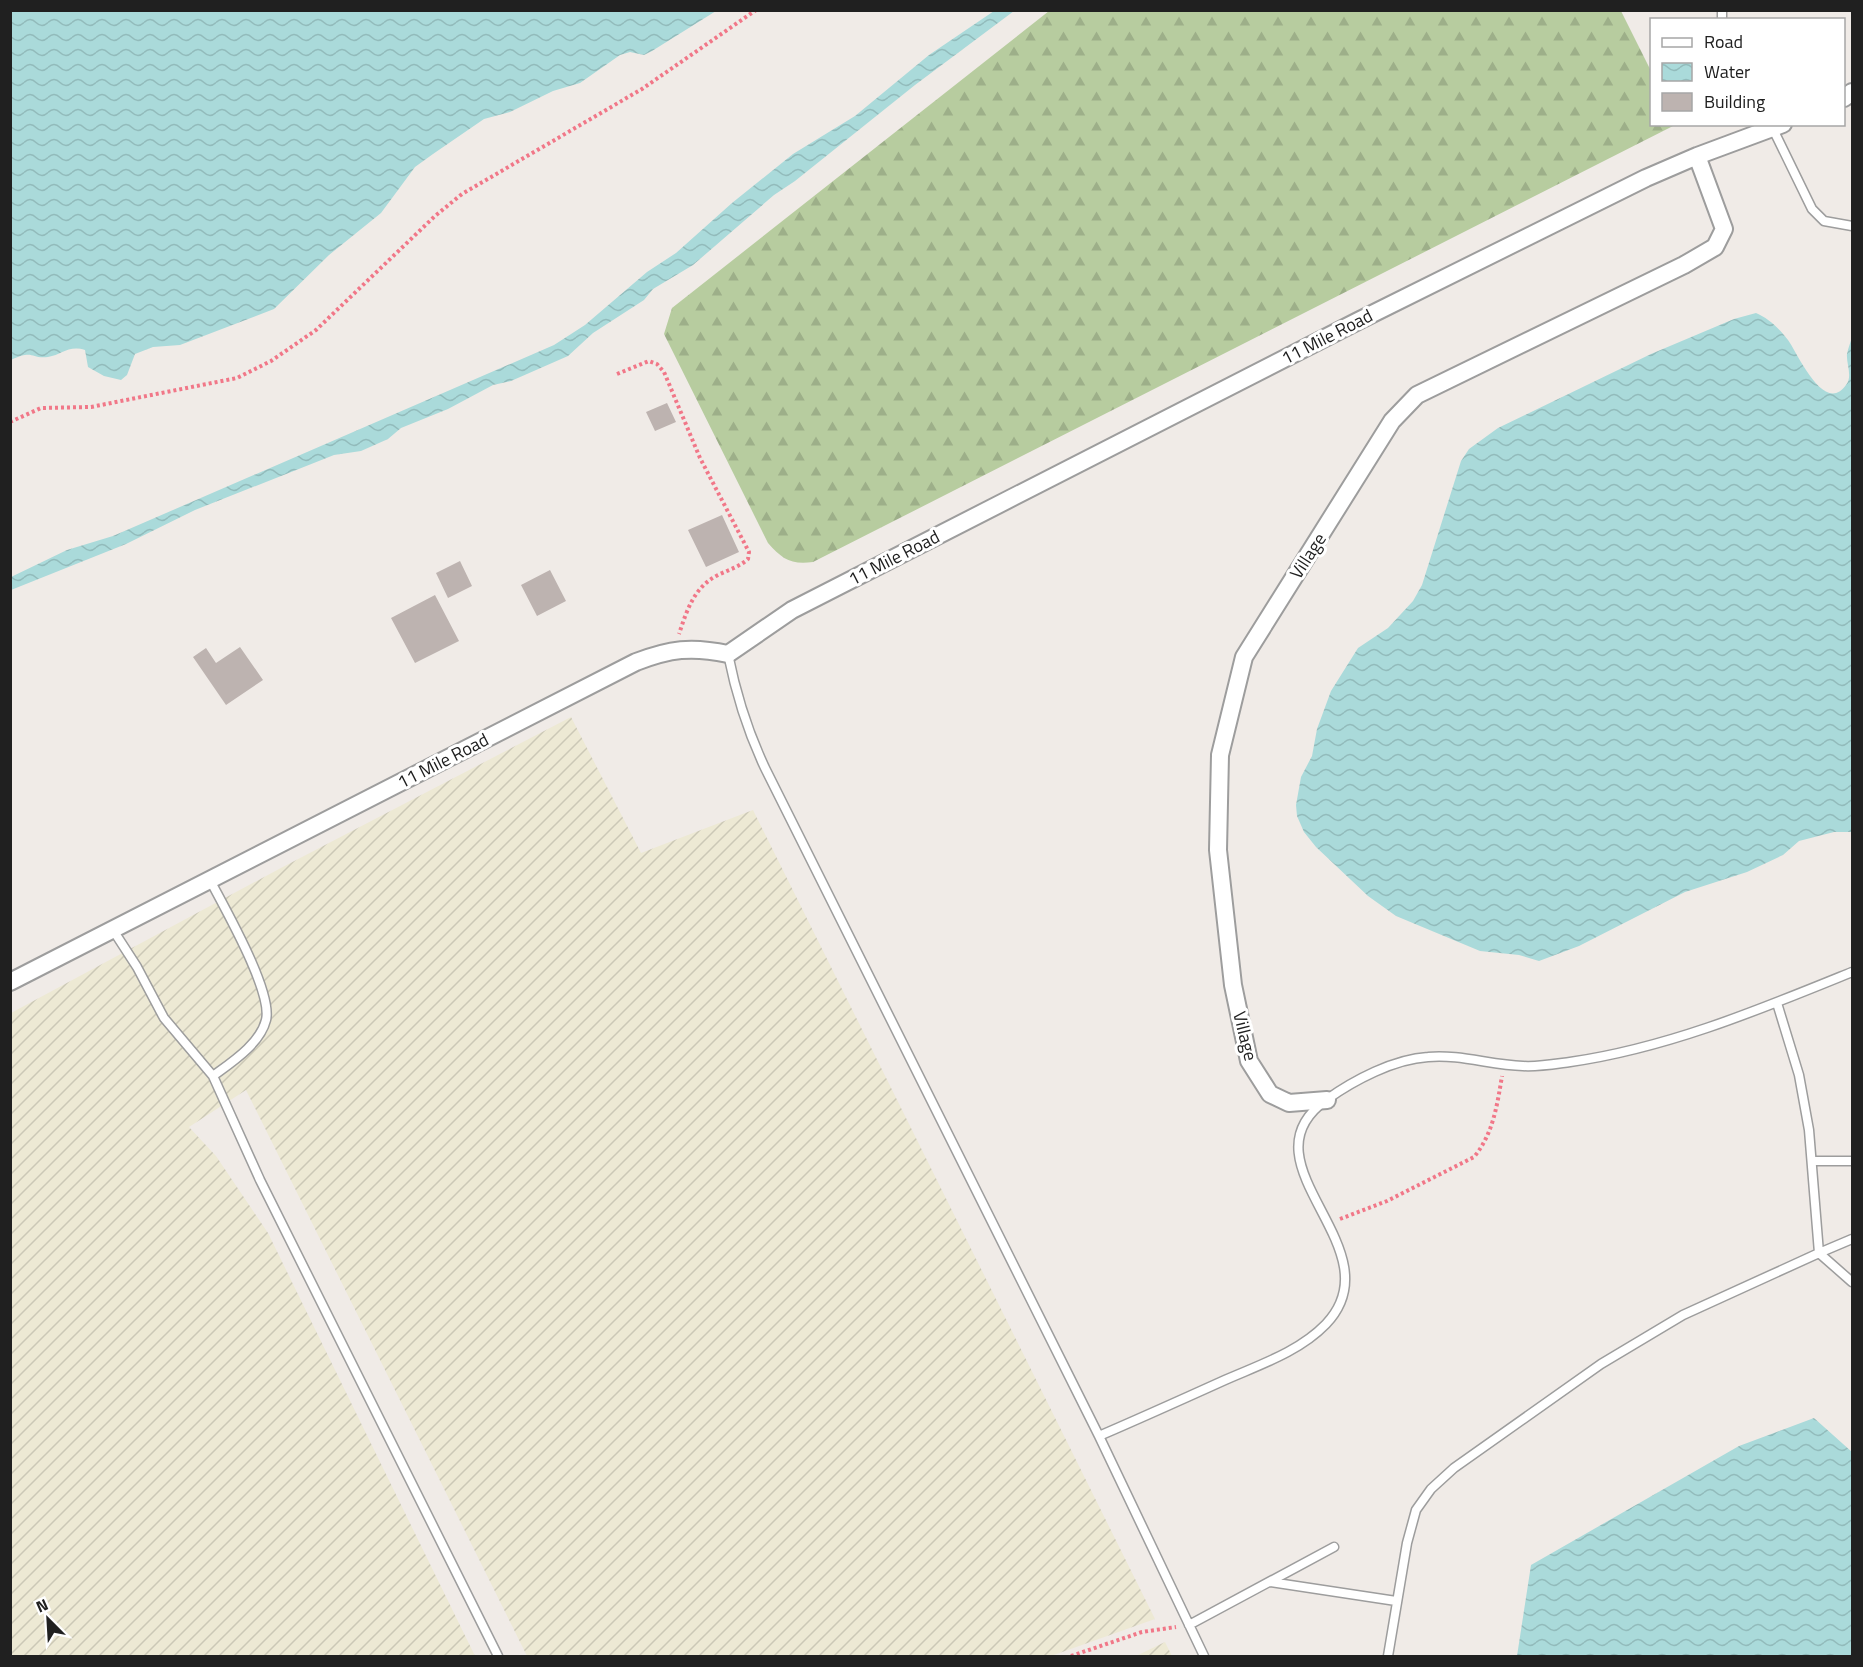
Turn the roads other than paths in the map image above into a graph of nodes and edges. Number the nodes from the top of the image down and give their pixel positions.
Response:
1 (1775, 126) edge
2 (1697, 156) junction
3 (1852, 226) edge
4 (728, 654) junction
5 (210, 880) junction
6 (113, 930) junction
7 (1852, 972) edge
8 (10, 982) edge
9 (1777, 1003) junction
10 (213, 1076) junction
11 (1327, 1100) junction
12 (1812, 1161) junction
13 (1852, 1161) edge
14 (1852, 1239) edge
15 (1819, 1253) junction
16 (1852, 1282) edge
17 (1099, 1436) junction
18 (1334, 1547) dead end
19 (1270, 1582) junction
20 (1396, 1601) junction
21 (1189, 1625) junction
22 (498, 1656) edge
23 (1204, 1656) edge
24 (1388, 1656) edge

1 - 2 street, 11 Mile Road
1 - 3 lane
2 - 4 street, 11 Mile Road
2 - 11 street, Village
4 - 5 street, 11 Mile Road
4 - 17 lane
5 - 6 street, 11 Mile Road
5 - 10 lane
6 - 8 street, 11 Mile Road
6 - 10 lane
7 - 9 lane
9 - 11 lane
9 - 12 lane
10 - 22 lane
11 - 17 lane
12 - 13 lane
12 - 15 lane
14 - 15 lane
15 - 16 lane
15 - 20 lane
17 - 21 lane
18 - 19 lane
19 - 20 lane
19 - 21 lane
20 - 24 lane
21 - 23 lane

